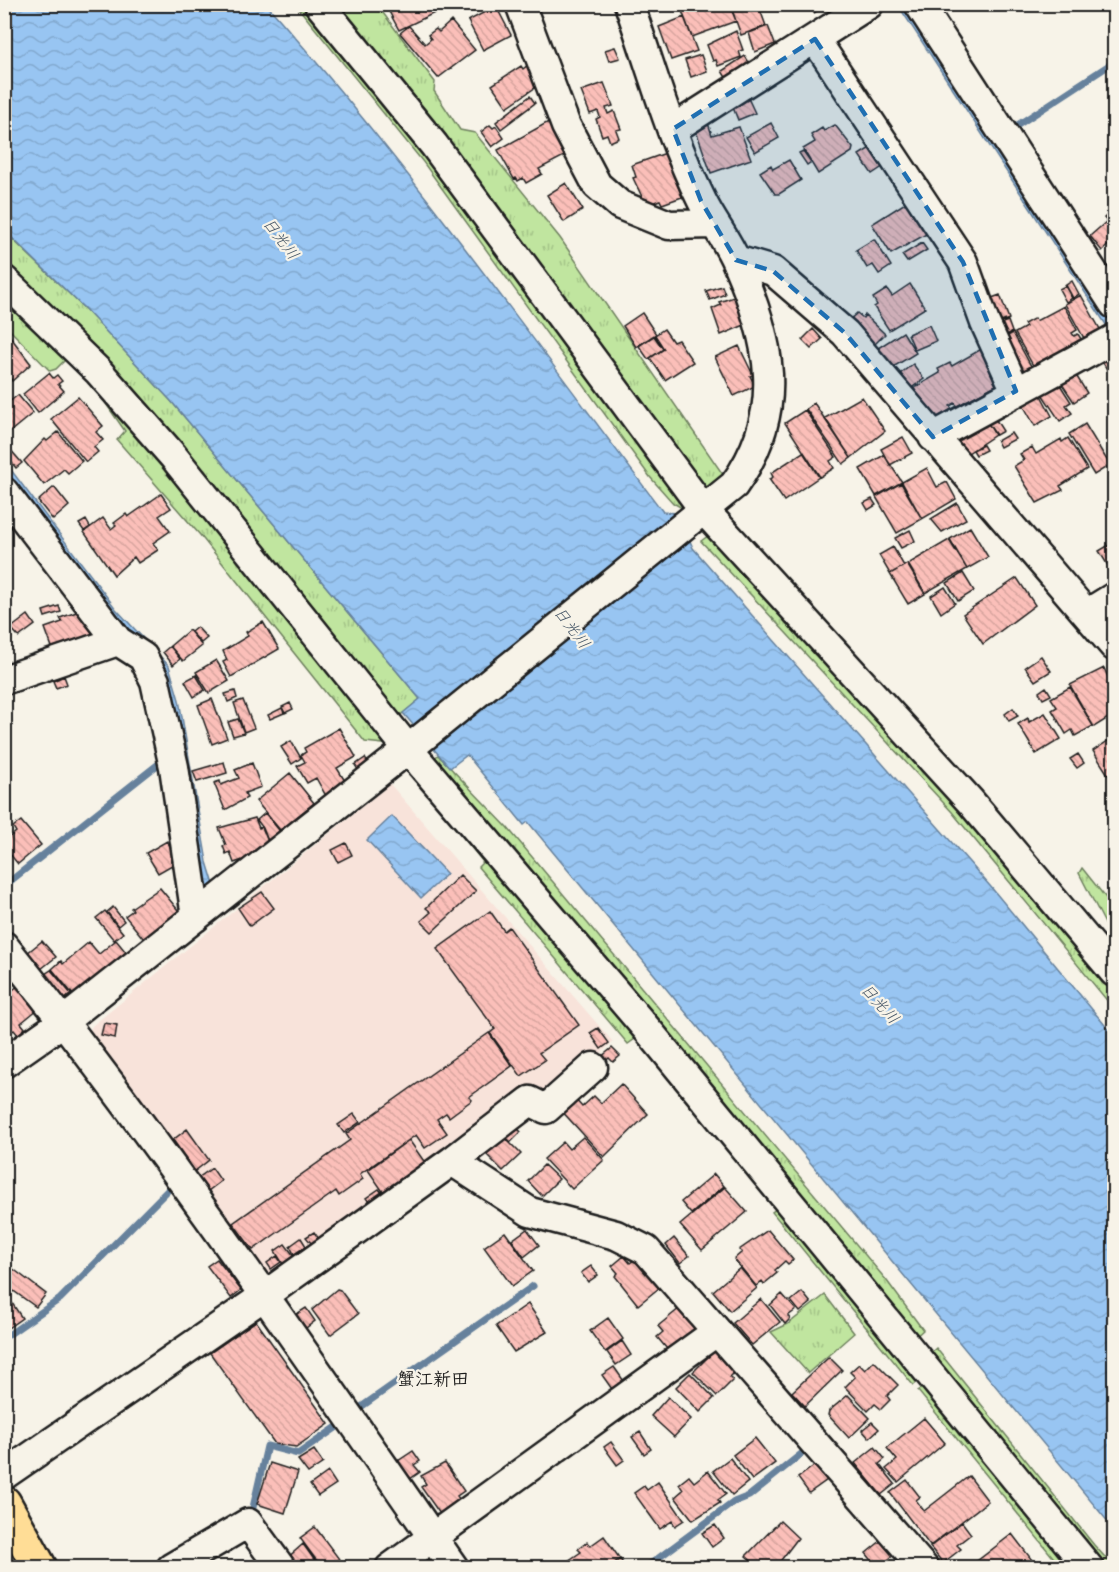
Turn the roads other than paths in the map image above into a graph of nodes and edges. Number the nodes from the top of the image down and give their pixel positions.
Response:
1 (319, 4) edge
2 (520, 4) edge
3 (628, 4) edge
4 (869, 4) edge
5 (919, 4) edge
6 (815, 39) junction
7 (673, 129) junction
8 (715, 224) junction
9 (736, 260) junction
10 (4, 280) edge
11 (1114, 304) edge
12 (1114, 339) edge
13 (1016, 391) junction
14 (933, 437) junction
15 (4, 492) edge
16 (700, 512) junction
17 (1114, 597) edge
18 (1088, 614) junction
19 (118, 641) junction
20 (1114, 646) edge
21 (4, 680) edge
22 (412, 746) junction
23 (196, 917) junction
24 (4, 946) edge
25 (1114, 972) edge
26 (64, 1021) junction
27 (4, 1063) edge
28 (593, 1067) dead end
29 (452, 1161) junction
30 (264, 1296) junction
31 (716, 1332) junction
32 (4, 1475) edge
33 (4, 1503) edge
34 (433, 1537) junction
35 (923, 1567) edge
36 (40, 1568) edge
37 (171, 1568) edge
38 (281, 1568) edge
39 (390, 1568) edge
40 (454, 1568) edge
41 (1089, 1568) edge

1 - 16 street
2 - 8 street
3 - 7 street
4 - 6 street
5 - 11 street
6 - 7 street
6 - 13 street
7 - 8 street
8 - 9 street
9 - 14 street
9 - 16 street
10 - 22 street
12 - 13 street
13 - 14 street
14 - 18 street
15 - 19 street
16 - 22 street
16 - 25 street
17 - 18 street
18 - 20 street
19 - 21 street
19 - 23 street
22 - 23 street
22 - 41 street
23 - 26 street
24 - 26 street
26 - 27 street
26 - 30 street
28 - 29 street
29 - 30 street
29 - 31 street
30 - 32 street
30 - 34 street
31 - 34 street
31 - 35 street
33 - 36 main road
34 - 39 street
34 - 40 street
37 - 38 street

